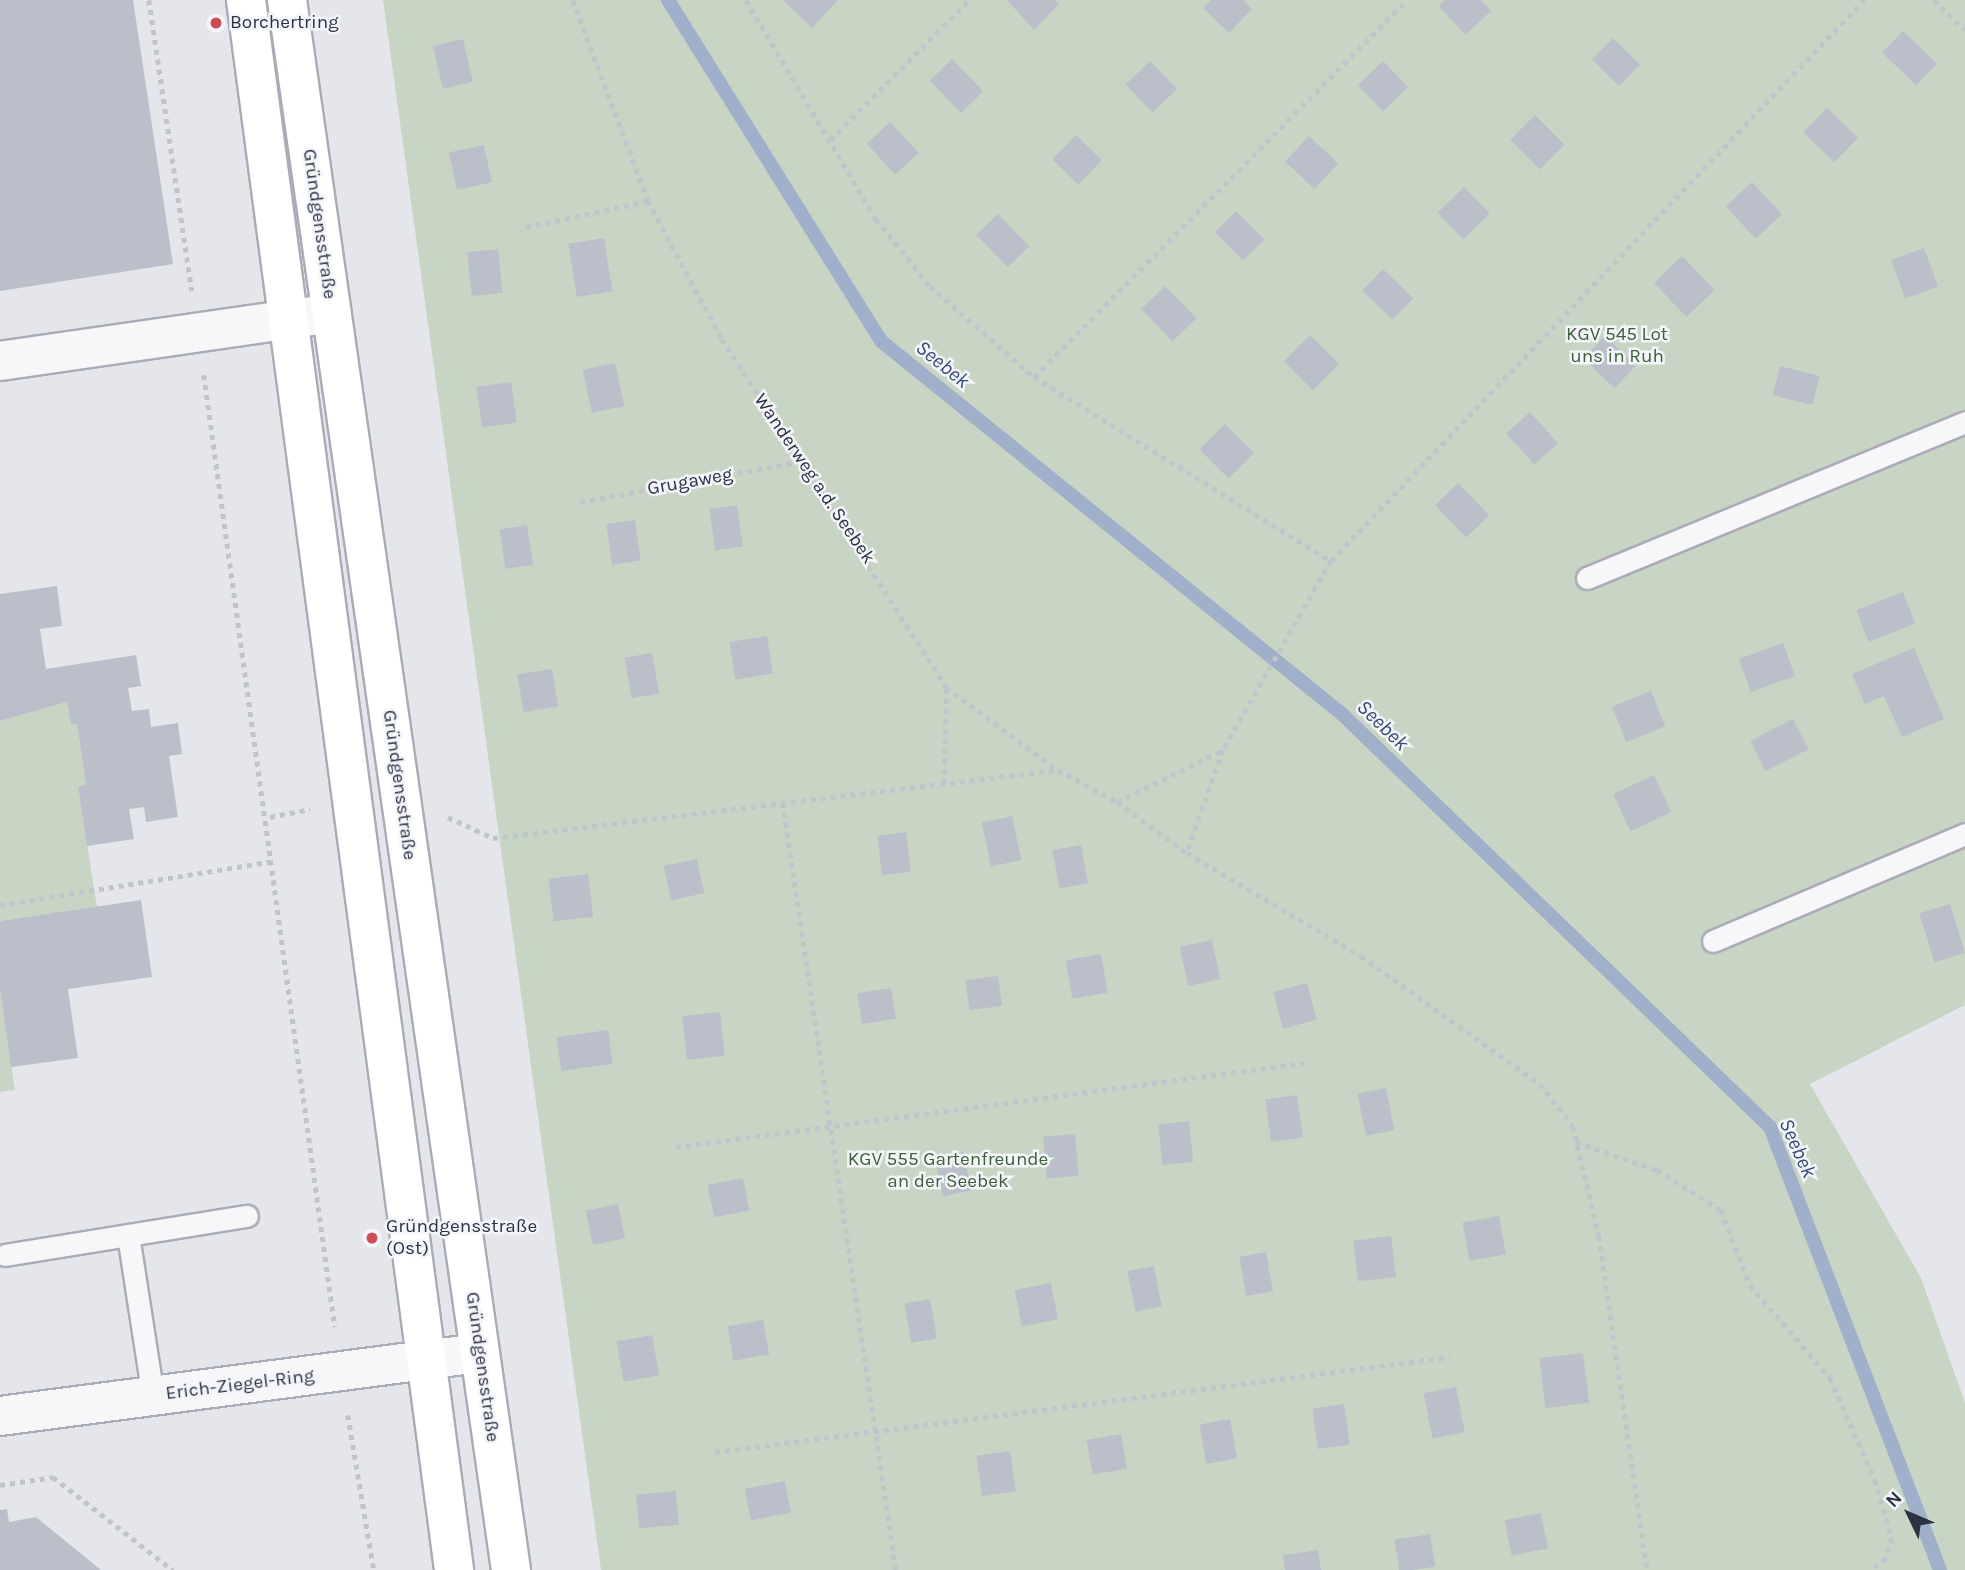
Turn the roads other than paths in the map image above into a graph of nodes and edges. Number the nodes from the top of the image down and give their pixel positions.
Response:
1 (246, 0) edge
2 (287, 0) edge
3 (332, 313) junction
4 (289, 320) junction
5 (0, 361) edge
6 (1965, 422) edge
7 (1587, 578) dead end
8 (1965, 834) edge
9 (1713, 941) dead end
10 (247, 1216) dead end
11 (128, 1235) junction
12 (5, 1255) dead end
13 (480, 1353) junction
14 (426, 1360) junction
15 (153, 1396) junction
16 (0, 1416) edge
17 (454, 1570) edge
18 (511, 1570) edge

1 - 4 street
2 - 3 street, Gründgensstraße
3 - 4 street
3 - 13 street, Gründgensstraße
4 - 5 street
4 - 14 street
6 - 7 lane
8 - 9 lane
10 - 11 lane
11 - 12 lane
11 - 15 lane
13 - 14 street, Erich-Ziegel-Ring
13 - 18 street, Gründgensstraße
14 - 15 street, Erich-Ziegel-Ring
14 - 17 street
15 - 16 street, Erich-Ziegel-Ring

